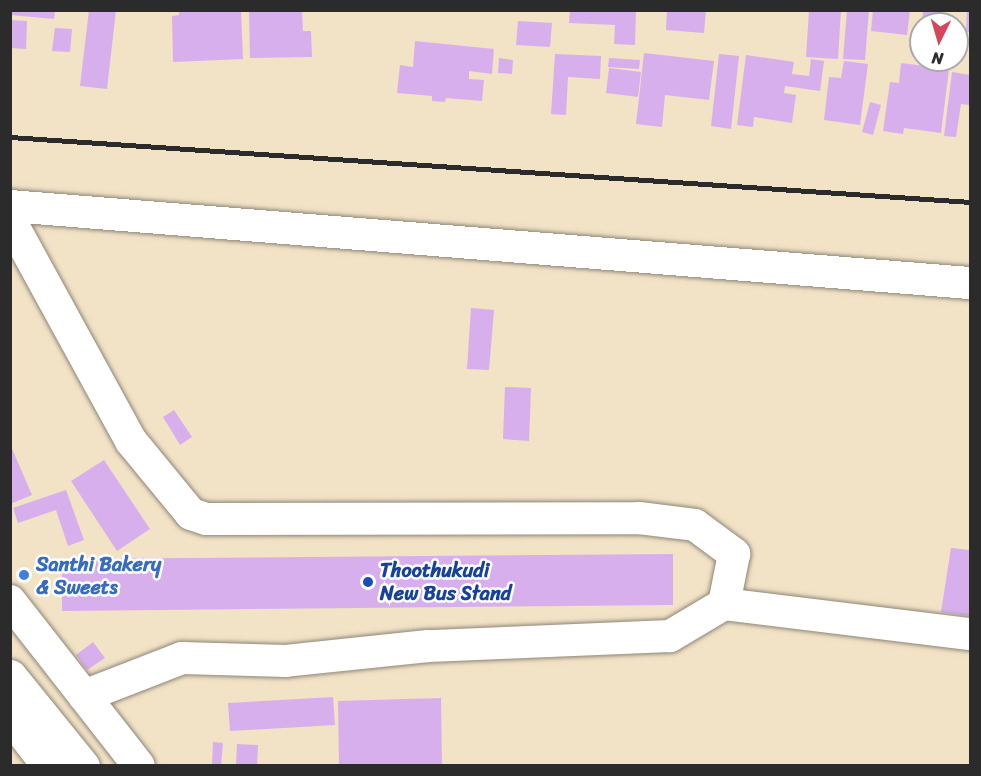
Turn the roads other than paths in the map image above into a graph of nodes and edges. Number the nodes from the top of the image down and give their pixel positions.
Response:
1 (10, 206) edge
2 (10, 220) edge
3 (970, 283) edge
4 (10, 601) edge
5 (724, 604) junction
6 (970, 634) edge
7 (10, 676) edge
8 (84, 696) junction
9 (10, 717) edge
10 (48, 765) edge
11 (82, 765) edge
12 (139, 765) edge

1 - 3 street
2 - 5 street
4 - 8 street
5 - 6 street
5 - 8 street
7 - 11 main road
8 - 12 street
9 - 10 street

